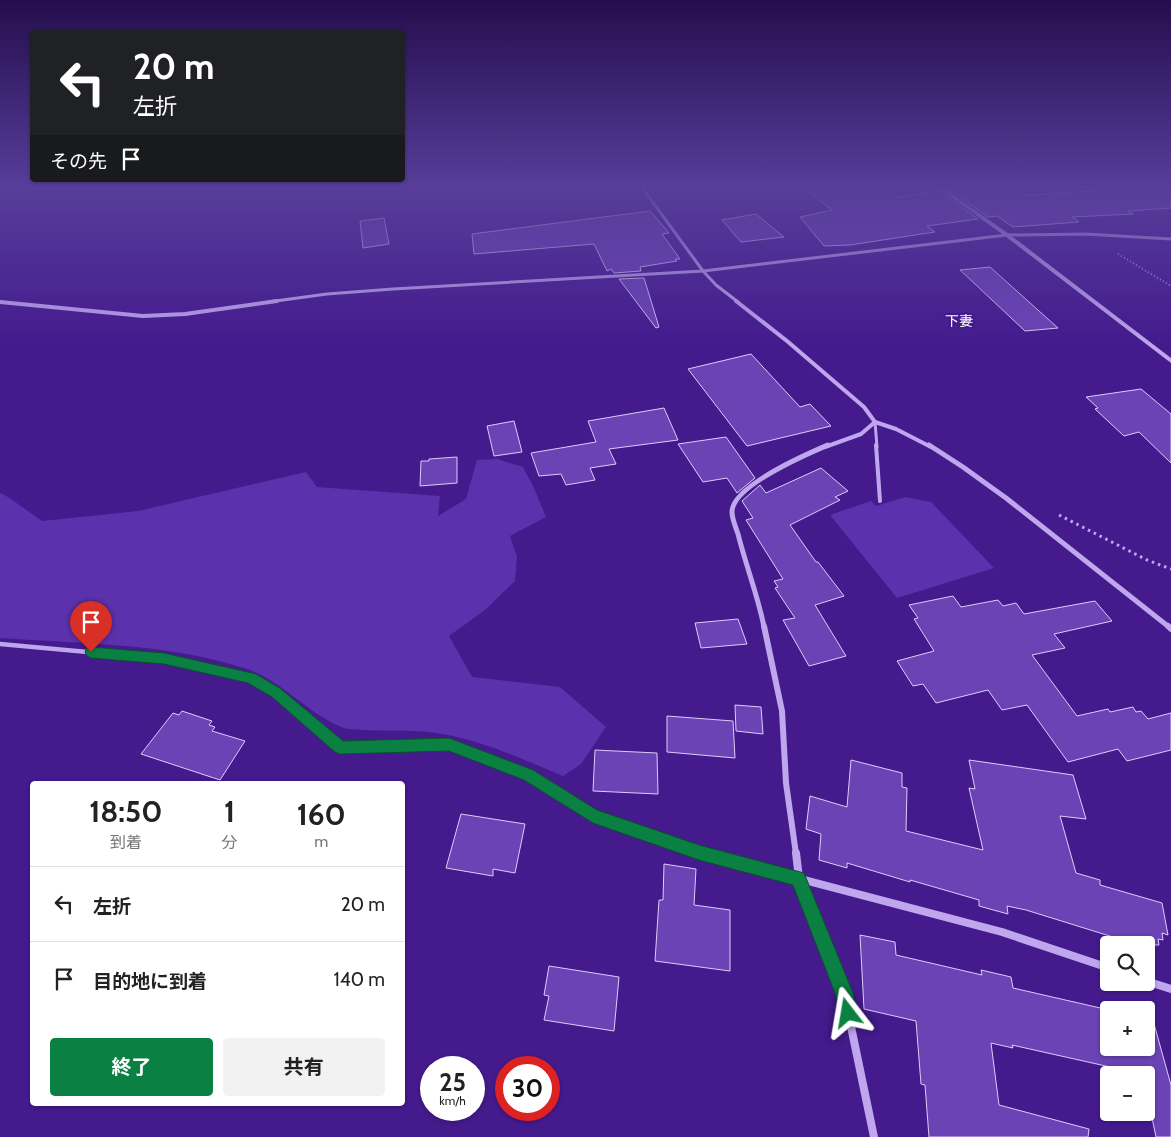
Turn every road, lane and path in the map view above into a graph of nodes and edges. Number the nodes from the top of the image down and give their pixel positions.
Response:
1 (680, 239) edge
2 (973, 239) edge
3 (1012, 239) edge
4 (1117, 253) dead end
5 (703, 271) junction
6 (1171, 286) edge
7 (0, 302) edge
8 (1171, 361) edge
9 (875, 422) junction
10 (880, 501) dead end
11 (1054, 514) dead end
12 (1171, 569) edge
13 (1171, 629) edge
14 (0, 644) edge
15 (251, 678) joint
16 (799, 878) junction
17 (1100, 965) edge
18 (1155, 984) edge
19 (1171, 989) edge
20 (874, 1137) edge

1 - 5 street
2 - 5 street
3 - 8 street
4 - 6 path
5 - 7 street
5 - 9 street
9 - 10 lane
9 - 13 street
9 - 16 street
11 - 12 path
14 - 15 lane
15 - 16 street
16 - 17 street
16 - 20 street
18 - 19 street

